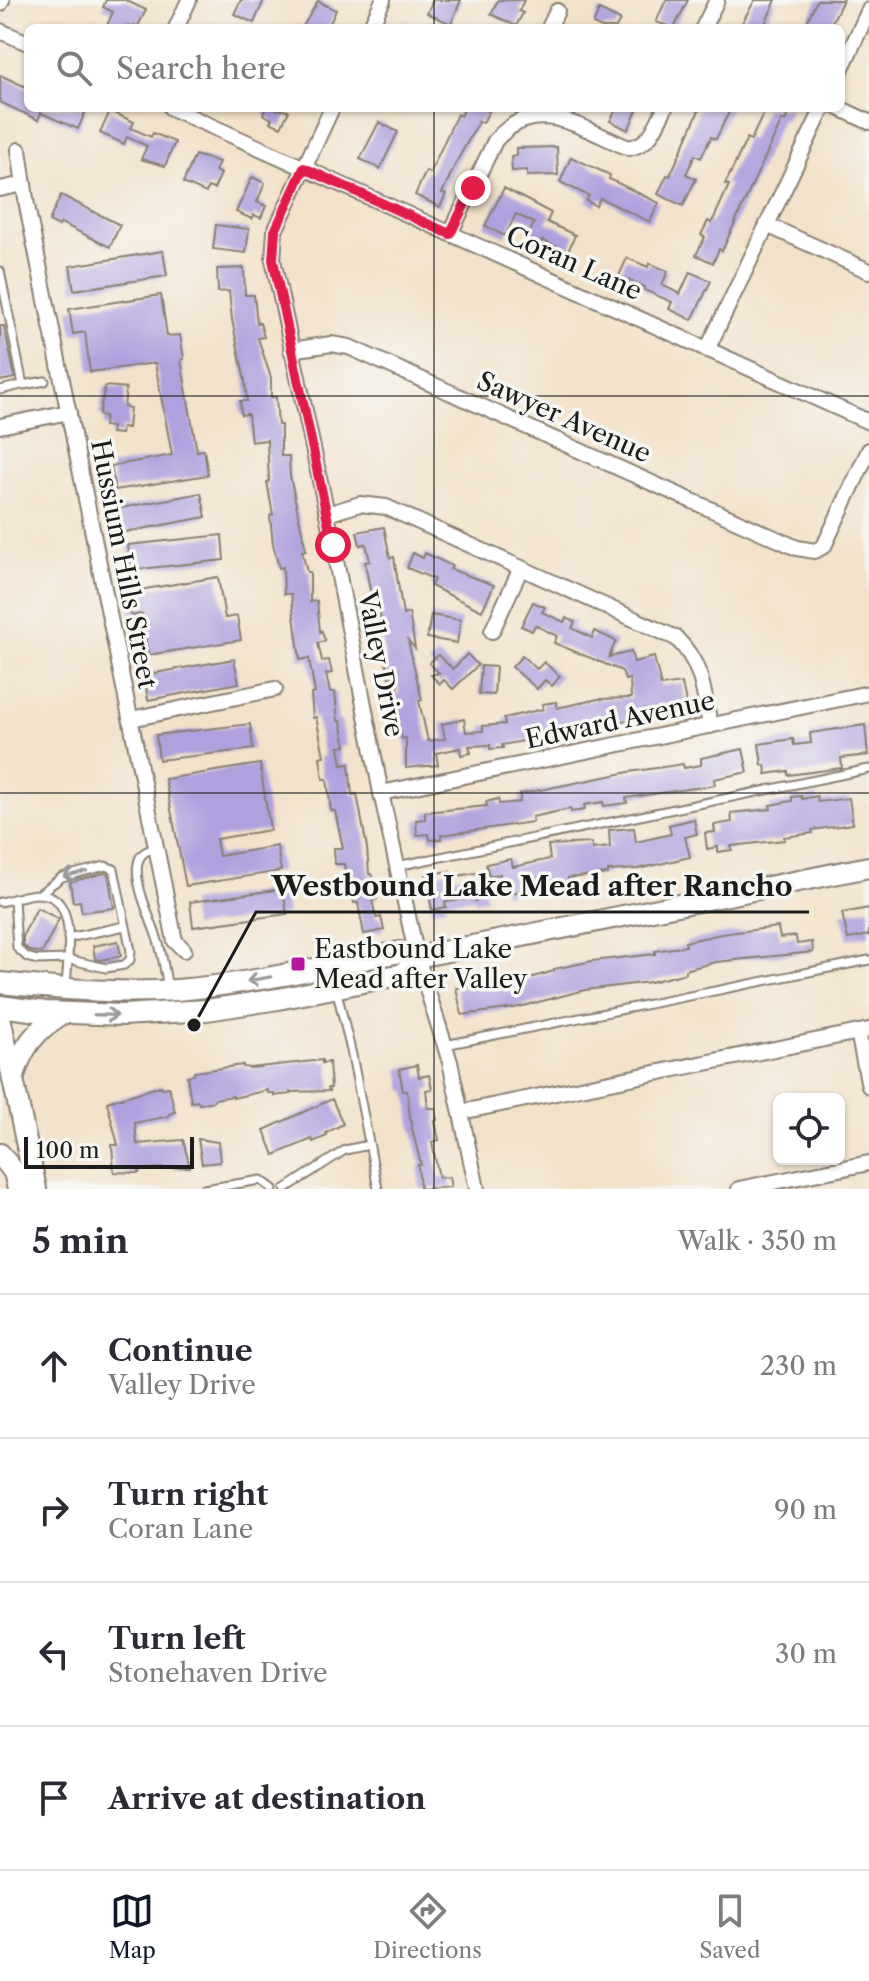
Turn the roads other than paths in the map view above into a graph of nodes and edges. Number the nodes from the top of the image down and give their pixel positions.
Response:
1 (189, 0) edge
2 (383, 0) edge
3 (717, 0) edge
4 (869, 10) edge
5 (557, 11) dead end
6 (178, 24) edge
7 (372, 24) edge
8 (551, 24) edge
9 (705, 24) edge
10 (0, 31) edge
11 (24, 41) edge
12 (845, 61) edge
13 (845, 111) edge
14 (180, 112) edge
15 (330, 112) edge
16 (534, 112) edge
17 (663, 112) edge
18 (821, 112) edge
19 (869, 122) edge
20 (19, 150) dead end
21 (304, 168) junction
22 (24, 184) junction
23 (0, 189) edge
24 (767, 225) junction
25 (450, 234) junction
26 (0, 271) edge
27 (869, 271) edge
28 (291, 350) junction
29 (707, 350) junction
30 (45, 381) dead end
31 (26, 384) junction
32 (0, 390) edge
33 (69, 412) junction
34 (869, 422) edge
35 (0, 426) edge
36 (869, 450) edge
37 (327, 514) junction
38 (521, 568) junction
39 (492, 631) dead end
40 (275, 689) dead end
41 (869, 693) edge
42 (131, 719) junction
43 (710, 726) junction
44 (869, 769) edge
45 (381, 793) junction
46 (157, 848) junction
47 (397, 866) junction
48 (869, 867) edge
49 (39, 894) junction
50 (14, 899) junction
51 (0, 902) edge
52 (125, 926) junction
53 (68, 938) junction
54 (184, 950) dead end
55 (417, 957) junction
56 (67, 959) junction
57 (869, 960) edge
58 (0, 983) edge
59 (335, 988) junction
60 (66, 990) junction
61 (169, 990) junction
62 (0, 1006) edge
63 (65, 1013) junction
64 (0, 1017) edge
65 (863, 1031) edge
66 (445, 1045) junction
67 (13, 1080) junction
68 (869, 1086) edge
69 (461, 1112) junction
70 (369, 1145) junction
71 (0, 1154) edge
72 (869, 1163) edge
73 (0, 1167) edge
74 (4, 1189) edge
75 (18, 1189) edge
76 (36, 1189) edge
77 (204, 1189) edge
78 (273, 1189) edge
79 (285, 1189) edge
80 (378, 1189) edge
81 (477, 1189) edge
82 (739, 1189) edge

1 - 6 street
2 - 7 street
3 - 9 street
4 - 12 street
5 - 8 street
10 - 11 street
13 - 19 street
14 - 21 street, Coran Lane
15 - 21 street, Valley Drive
16 - 17 street
16 - 25 street
18 - 24 street
20 - 22 street, Hussium Hills Street
21 - 25 street, Coran Lane
21 - 28 street, Valley Drive
22 - 23 street
22 - 33 street, Hussium Hills Street
24 - 27 street
24 - 29 street
25 - 29 street, Coran Lane
26 - 31 lane
28 - 36 street, Sawyer Avenue
28 - 37 street, Valley Drive
29 - 34 street, Coran Lane
30 - 31 lane
31 - 32 lane
33 - 35 street
33 - 42 street, Hussium Hills Street
37 - 38 street
37 - 45 street, Valley Drive
38 - 39 street
38 - 43 street
40 - 42 street
41 - 43 street, Edward Avenue
42 - 46 street, Hussium Hills Street
43 - 45 street, Edward Avenue
44 - 47 lane
45 - 47 street, Valley Drive
46 - 54 street, Hussium Hills Street
46 - 61 lane
47 - 55 street, Valley Drive
48 - 55 main road
49 - 50 lane
52 -> 49 lane
49 - 53 lane
50 - 51 lane
50 - 56 lane
52 - 53 lane
52 - 56 lane
53 - 56 lane
55 - 59 main road
55 -> 61 main road
55 - 66 street, Valley Drive
56 - 60 lane
57 - 66 lane
58 - 60 main road
63 -> 59 main road
59 - 70 lane
60 - 61 main road
62 - 63 main road
63 - 67 main road
64 - 67 main road
65 - 68 street
65 - 69 street
66 - 69 street, Valley Drive
67 - 76 main road
69 - 81 street, Valley Drive
70 - 79 lane
70 - 80 lane
71 - 75 main road
72 - 82 street
73 - 74 main road
77 - 78 lane

